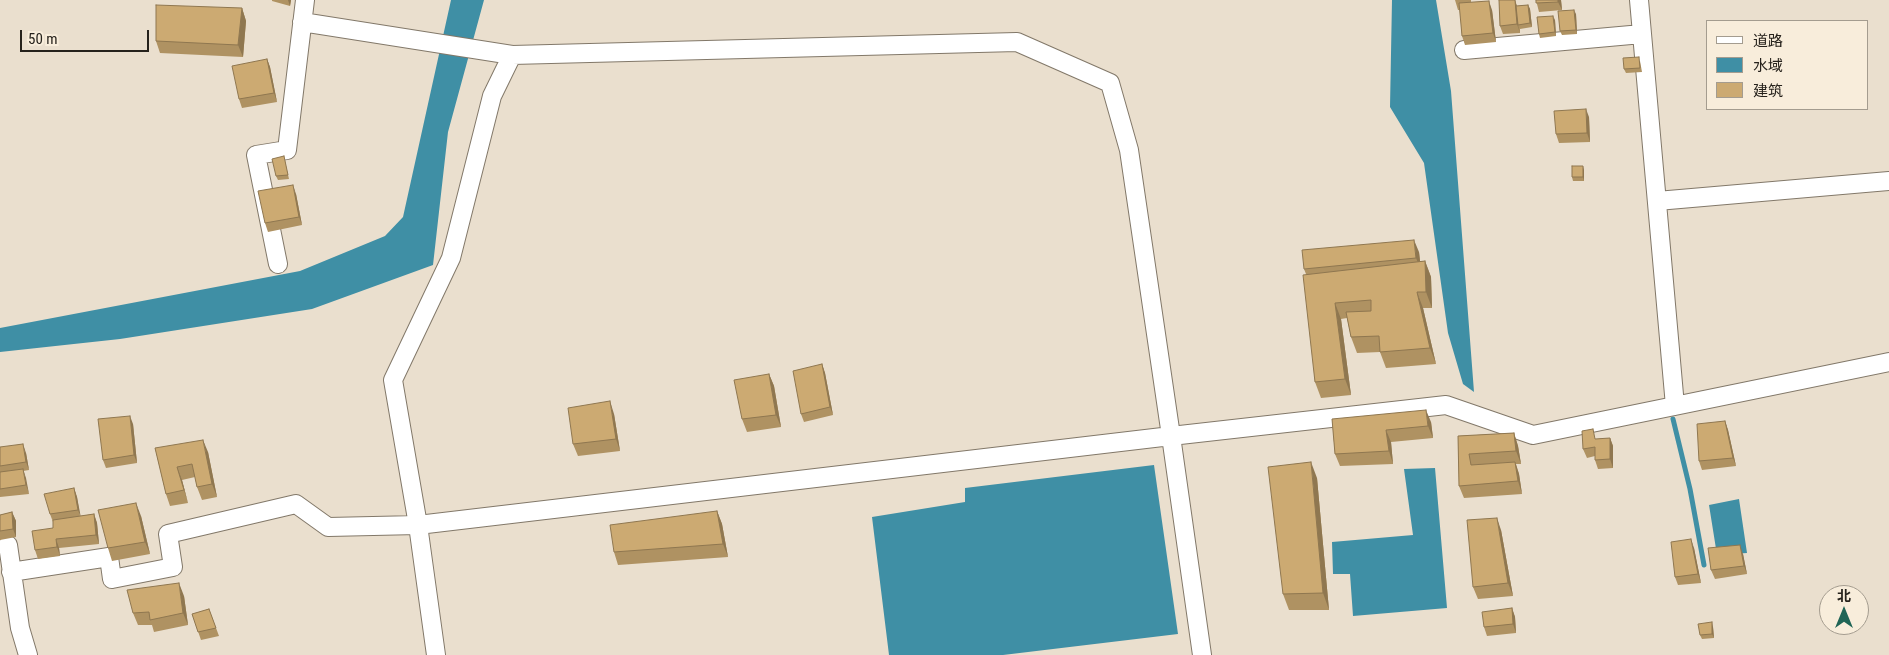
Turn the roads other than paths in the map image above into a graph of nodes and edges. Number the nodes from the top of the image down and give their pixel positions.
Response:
1 (305, 0) edge
2 (1639, 0) edge
3 (302, 22) junction
4 (1642, 34) junction
5 (1464, 50) dead end
6 (512, 55) junction
7 (1889, 182) edge
8 (1657, 201) junction
9 (278, 264) dead end
10 (1889, 362) edge
11 (1675, 406) junction
12 (1171, 436) junction
13 (418, 525) junction
14 (8, 545) dead end
15 (11, 572) junction
16 (28, 655) edge
17 (436, 655) edge
18 (1202, 655) edge

1 - 3 street
2 - 4 street
3 - 6 street
3 - 9 street
4 - 5 street
4 - 8 street
6 - 12 street
6 - 13 street
7 - 8 street
8 - 11 street
10 - 11 street
11 - 12 street
12 - 13 street
12 - 18 street
13 - 15 street
13 - 17 street
14 - 15 street
15 - 16 street

